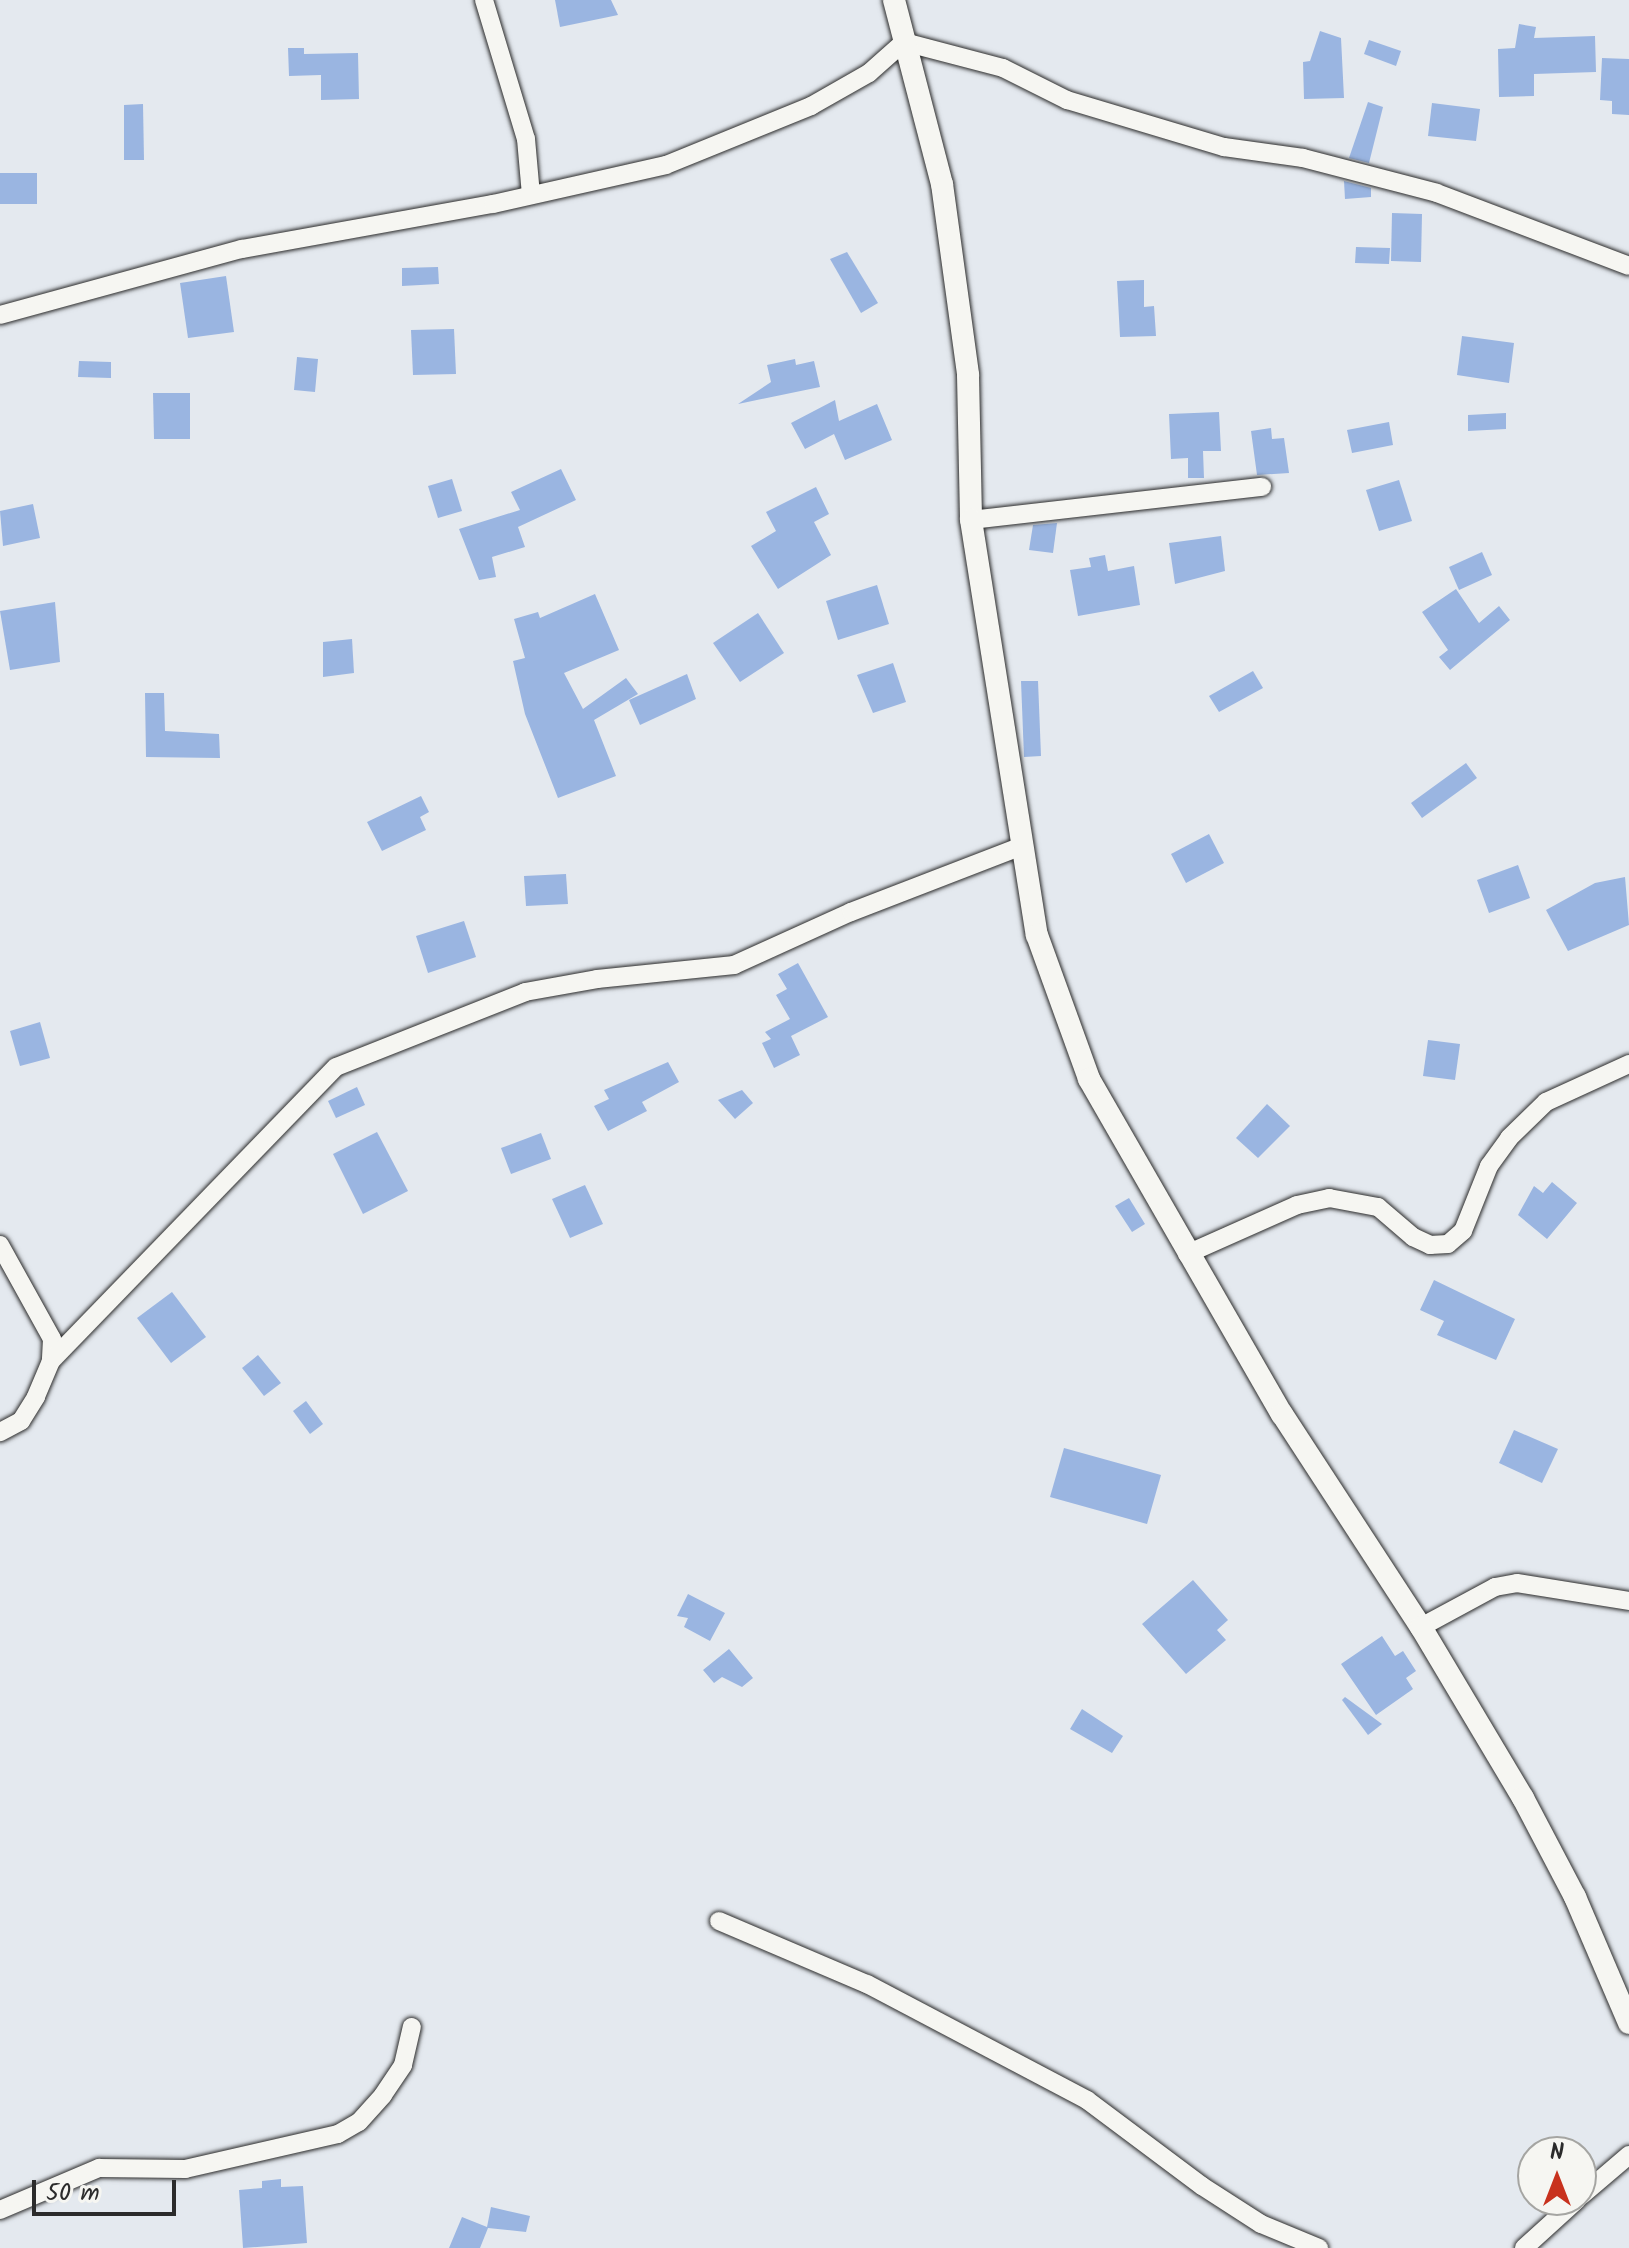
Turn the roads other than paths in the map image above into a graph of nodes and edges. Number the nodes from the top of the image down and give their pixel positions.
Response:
1 (484, 0) edge
2 (894, 0) edge
3 (904, 42) junction
4 (531, 195) junction
5 (1629, 266) edge
6 (0, 315) edge
7 (1262, 487) dead end
8 (971, 520) junction
9 (1022, 846) junction
10 (1629, 1064) edge
11 (0, 1245) edge
12 (1187, 1254) junction
13 (51, 1361) junction
14 (0, 1432) edge
15 (1629, 1601) edge
16 (1421, 1627) junction
17 (719, 1921) dead end
18 (1629, 2023) edge
19 (412, 2027) dead end
20 (1629, 2155) edge
21 (1597, 2183) edge
22 (0, 2210) edge
23 (1559, 2216) edge
24 (1319, 2248) edge
25 (1524, 2248) edge

1 - 4 street
2 - 3 street
3 - 4 street
3 - 5 street
3 - 8 street
4 - 6 street
7 - 8 street
8 - 9 street
9 - 12 street
9 - 13 street
10 - 12 street
11 - 13 street
12 - 16 street
13 - 14 street
15 - 16 street
16 - 18 street
17 - 24 street
19 - 22 street
20 - 21 street
23 - 25 street

